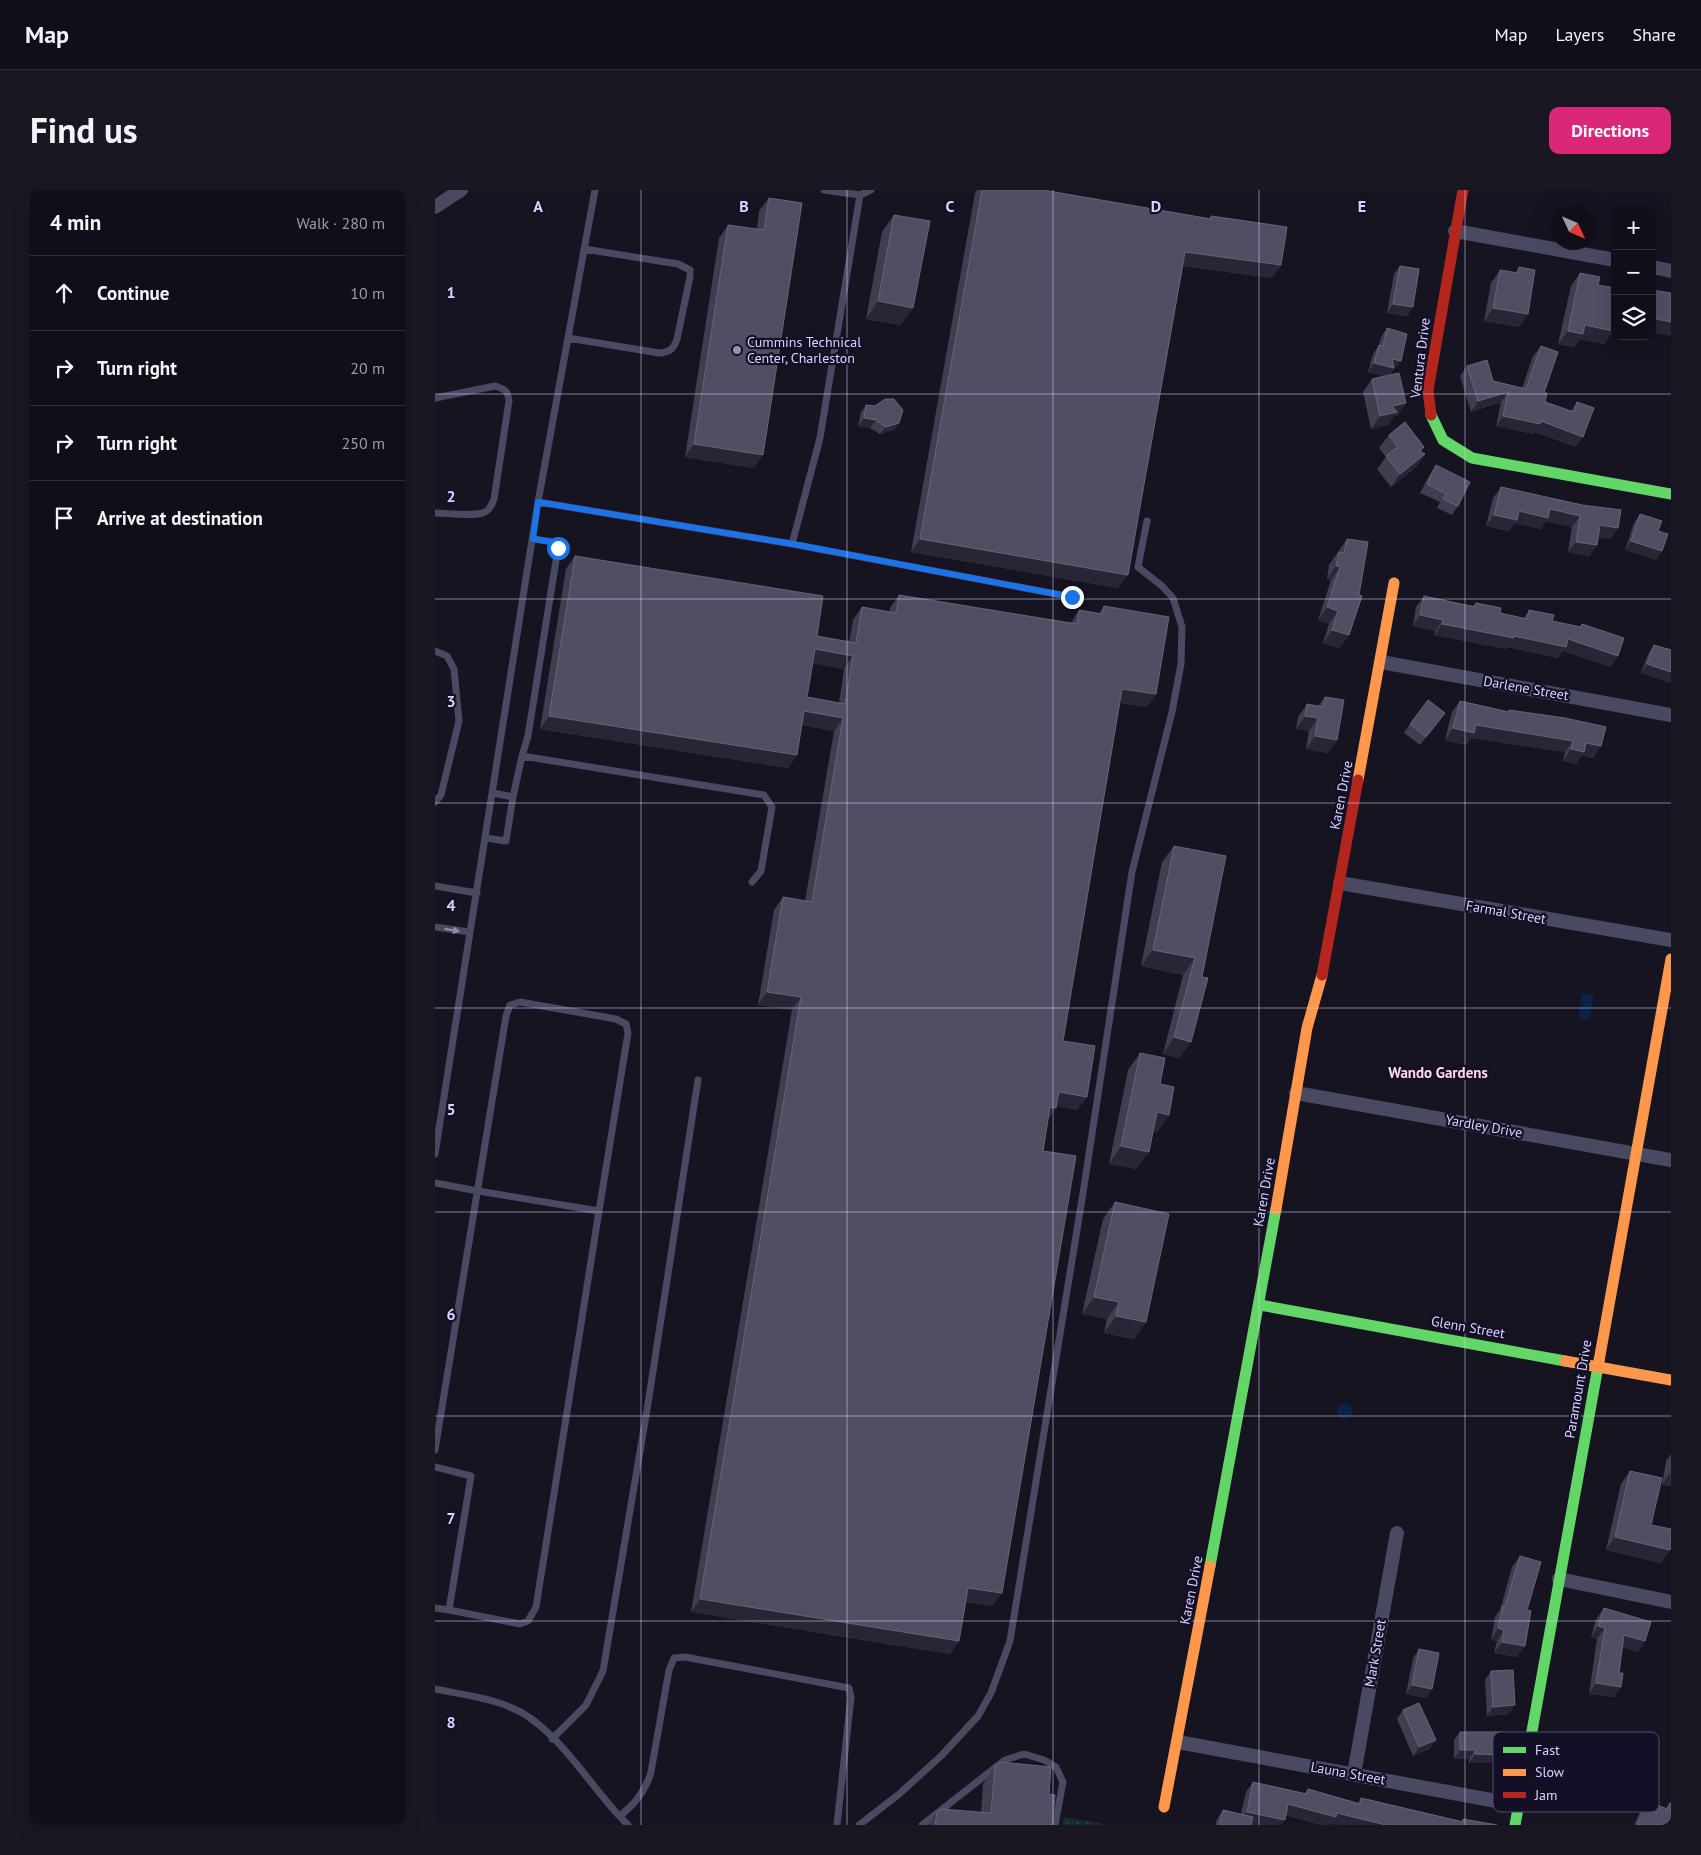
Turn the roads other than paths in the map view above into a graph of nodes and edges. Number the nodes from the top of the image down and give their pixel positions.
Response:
1 (461, 190) edge
2 (595, 190) edge
3 (824, 190) edge
4 (871, 190) edge
5 (1463, 190) edge
6 (860, 195) junction
7 (435, 207) edge
8 (1455, 231) junction
9 (584, 249) junction
10 (1611, 259) edge
11 (1656, 268) edge
12 (1671, 271) edge
13 (568, 338) junction
14 (435, 398) edge
15 (1671, 494) edge
16 (538, 502) junction
17 (435, 513) edge
18 (1147, 521) dead end
19 (533, 539) junction
20 (793, 544) junction
21 (1394, 583) dead end
22 (1072, 597) dead end
23 (435, 651) edge
24 (1381, 662) junction
25 (1671, 715) edge
26 (522, 756) junction
27 (493, 793) junction
28 (513, 797) junction
29 (435, 802) edge
30 (486, 838) junction
31 (752, 882) dead end
32 (1340, 883) junction
33 (435, 886) edge
34 (477, 893) junction
35 (435, 927) edge
36 (469, 932) junction
37 (1671, 940) edge
38 (1671, 959) edge
39 (698, 1080) dead end
40 (1296, 1093) junction
41 (435, 1154) edge
42 (1636, 1154) junction
43 (1671, 1160) edge
44 (435, 1183) edge
45 (477, 1191) junction
46 (599, 1211) junction
47 (1260, 1305) junction
48 (1598, 1366) junction
49 (1671, 1380) edge
50 (435, 1450) edge
51 (435, 1468) edge
52 (1397, 1533) dead end
53 (1559, 1579) junction
54 (1671, 1602) edge
55 (435, 1608) edge
56 (449, 1610) junction
57 (435, 1688) edge
58 (1531, 1732) edge
59 (552, 1739) junction
60 (1178, 1742) junction
61 (1354, 1774) junction
62 (1493, 1800) edge
63 (1164, 1807) dead end
64 (1517, 1812) edge
65 (620, 1816) junction
66 (629, 1825) edge
67 (837, 1825) edge
68 (859, 1825) edge
69 (922, 1825) edge
70 (1055, 1825) edge
71 (1515, 1825) edge

1 - 7 street
2 - 9 lane
3 - 6 lane
4 - 6 lane
5 - 8 street, Ventura Drive
6 - 20 lane
8 - 10 street
8 - 15 street, Ventura Drive
9 - 13 lane
9 - 13 lane
11 - 12 street
13 - 16 lane
14 - 17 lane
16 - 19 lane
16 - 20 lane
18 - 68 lane
19 - 26 lane
19 - 27 lane
20 - 22 lane
21 - 24 street, Karen Drive
23 - 29 lane
24 - 25 street, Darlene Street
24 - 32 street, Karen Drive
26 - 28 lane
26 - 31 lane
27 - 28 lane
27 - 30 lane
28 - 30 lane
30 - 34 lane
32 - 37 street, Farmal Street
32 - 40 street, Karen Drive
33 - 34 lane
34 - 36 lane
35 -> 36 lane
36 - 41 lane
38 - 42 street, Paramount Drive
39 - 59 lane
40 - 42 street, Yardley Drive
40 - 47 street, Karen Drive
42 - 43 street, Yardley Drive
42 - 48 street, Paramount Drive
44 - 45 lane
45 - 46 lane
45 - 46 lane
45 - 50 lane
46 - 56 lane
47 - 48 street, Glenn Street
47 - 60 street, Karen Drive
48 - 49 street, Glenn Street
48 - 53 street, Paramount Drive
51 - 56 lane
52 - 61 street, Mark Street
53 - 54 street
53 - 58 street, Paramount Drive
55 - 56 lane
57 - 59 lane
59 - 65 lane
60 - 61 street, Launa Street
60 - 63 street, Karen Drive
61 - 62 street, Launa Street
64 - 71 street, Paramount Drive
65 - 66 lane
65 - 67 lane
69 - 70 lane

